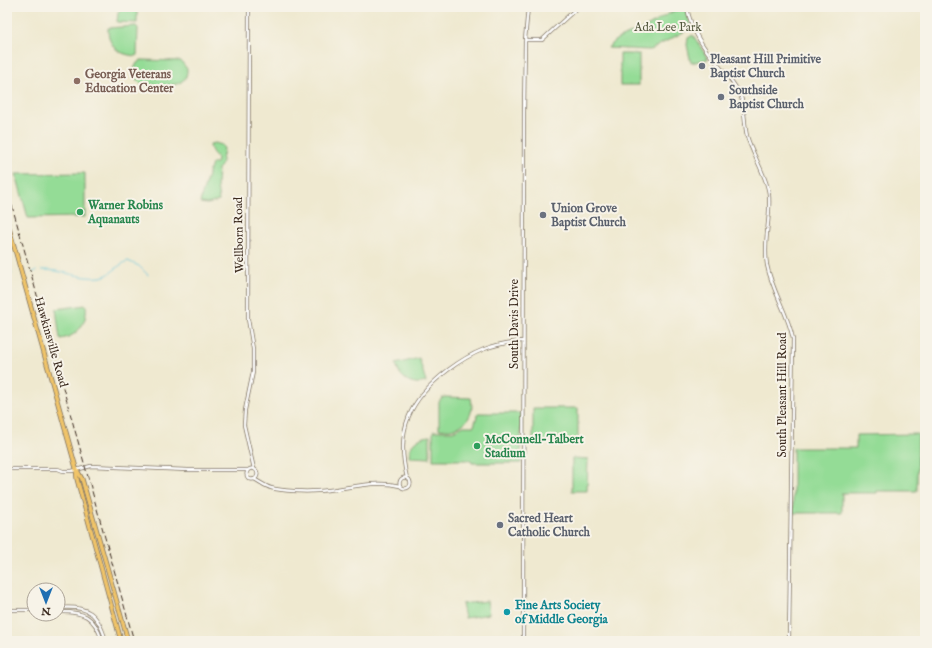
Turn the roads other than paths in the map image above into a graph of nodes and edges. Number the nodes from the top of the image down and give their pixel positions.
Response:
1 (249, 7) edge
2 (528, 7) edge
3 (578, 7) edge
4 (687, 7) edge
5 (525, 40) junction
6 (7, 221) edge
7 (523, 341) junction
8 (76, 468) junction
9 (7, 469) edge
10 (251, 469) junction
11 (239, 471) junction
12 (405, 471) junction
13 (246, 475) junction
14 (257, 476) junction
15 (403, 478) junction
16 (407, 478) junction
17 (254, 479) junction
18 (400, 481) junction
19 (262, 483) junction
20 (391, 484) junction
21 (400, 486) junction
22 (66, 608) edge
23 (7, 610) edge
24 (26, 610) edge
25 (66, 612) edge
26 (102, 641) edge
27 (106, 641) edge
28 (121, 641) edge
29 (128, 641) edge
30 (523, 641) edge
31 (789, 641) edge

1 - 10 street, Wellborn Road
2 - 5 street, South Davis Drive
3 - 5 street
4 - 31 street, South Pleasant Hill Road
5 - 7 street, South Davis Drive
6 - 8 main road, Hawkinsville Road
7 - 12 street
7 - 30 street, South Davis Drive
8 - 9 street
8 - 11 street
8 - 28 main road, Hawkinsville Road
8 - 29 main road, Hawkinsville Road
10 - 11 street
10 - 13 street
10 - 14 street
11 - 13 street
12 - 15 street
12 - 16 street
13 - 17 street
14 - 17 street
14 - 19 street
15 - 16 street
15 - 18 street
16 - 21 street
17 - 19 street
18 - 20 street
18 - 21 street
19 - 20 street
20 - 21 street
22 - 27 street
23 - 24 street
25 - 26 street

